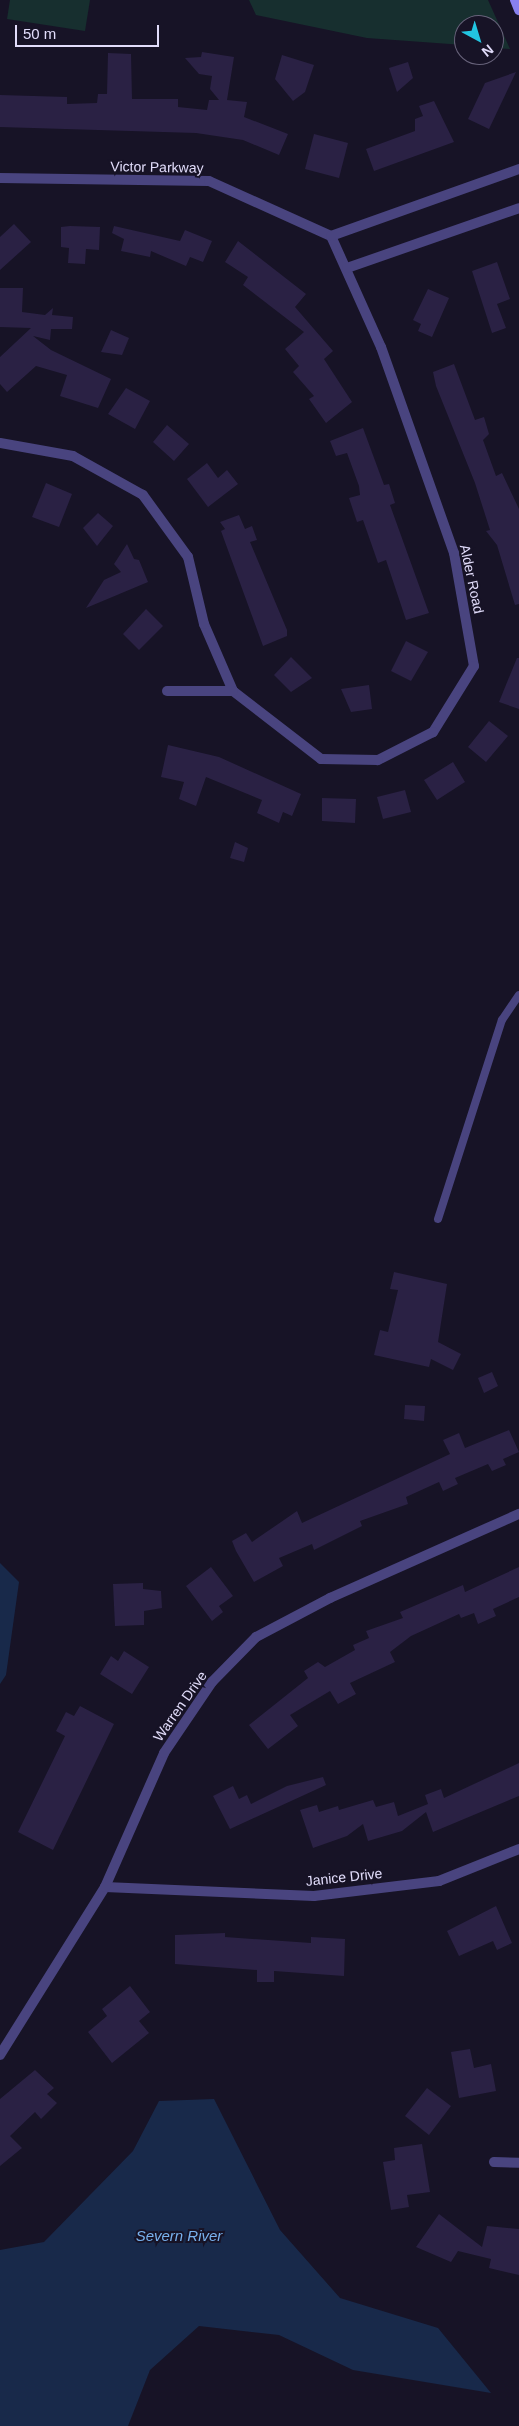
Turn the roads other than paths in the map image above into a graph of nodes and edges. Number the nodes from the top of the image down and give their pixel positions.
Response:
1 (515, 0) edge
2 (519, 10) edge
3 (519, 169) edge
4 (0, 178) edge
5 (519, 208) edge
6 (331, 236) junction
7 (347, 268) junction
8 (0, 443) edge
9 (167, 691) dead end
10 (233, 691) junction
11 (519, 995) edge
12 (438, 1219) dead end
13 (519, 1514) edge
14 (519, 1849) edge
15 (105, 1887) junction
16 (0, 2055) edge
17 (494, 2162) dead end
18 (519, 2163) edge

1 - 2 main road
3 - 6 street
4 - 6 street, Victor Parkway
5 - 7 street
6 - 7 street
7 - 10 street, Alder Road
8 - 10 street
9 - 10 street
11 - 12 lane
13 - 15 street, Warren Drive
14 - 15 street, Janice Drive
15 - 16 street, Warren Drive
17 - 18 street

